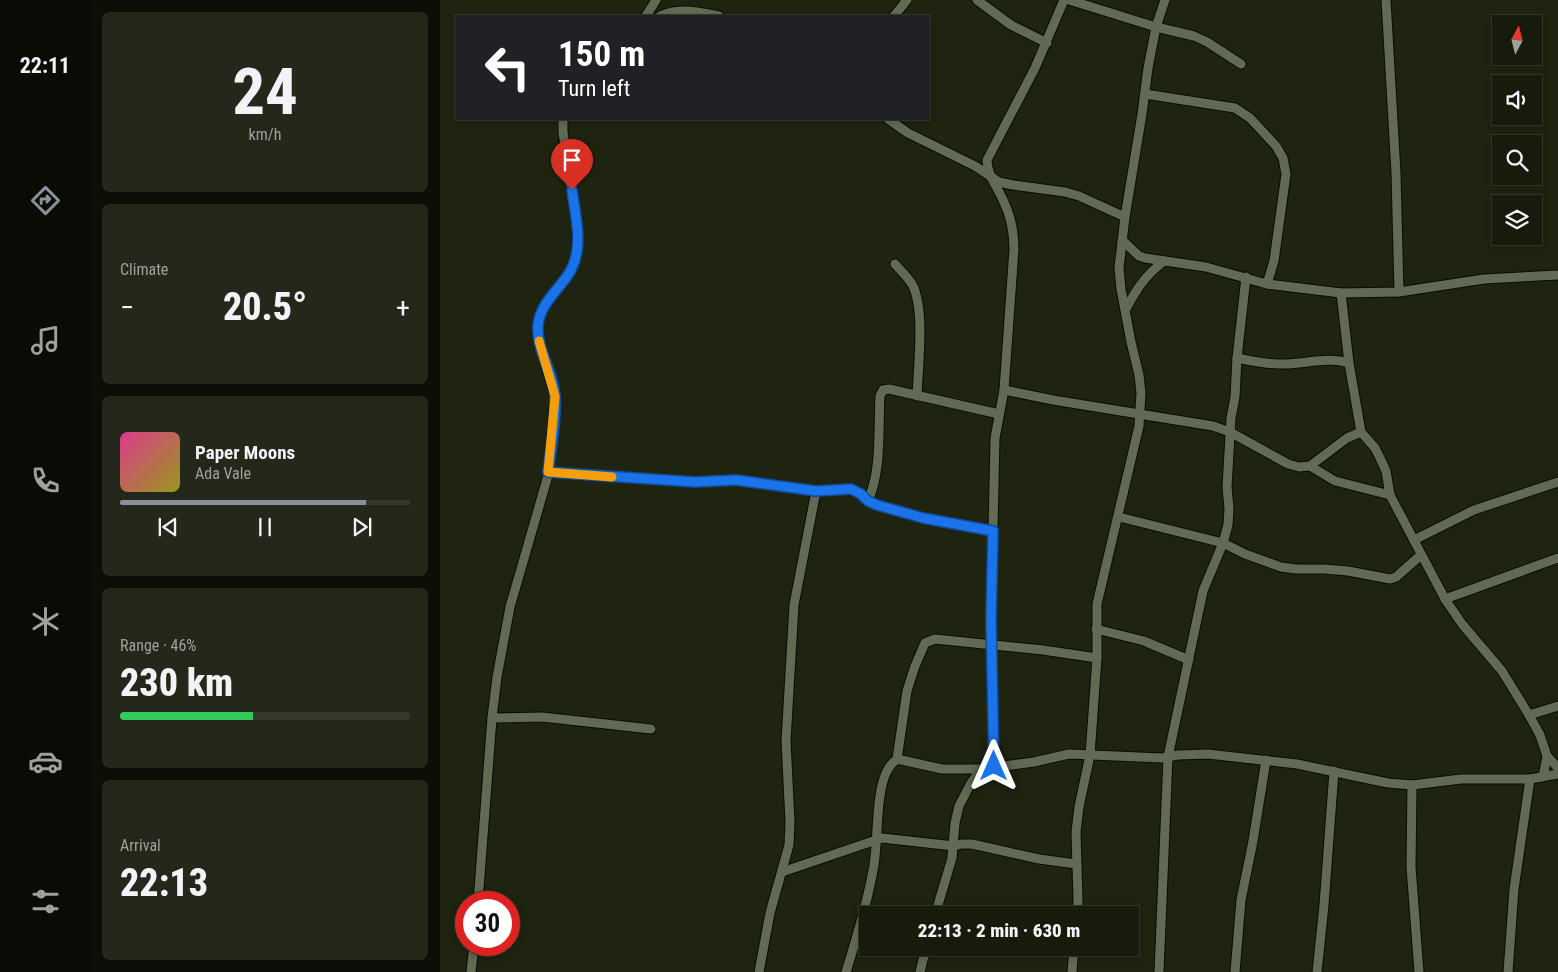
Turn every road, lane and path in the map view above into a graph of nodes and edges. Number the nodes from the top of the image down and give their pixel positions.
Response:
1 (656, 0) edge
2 (907, 0) edge
3 (977, 0) edge
4 (1064, 0) edge
5 (1069, 0) edge
6 (1165, 0) edge
7 (1386, 0) edge
8 (647, 15) edge
9 (663, 15) edge
10 (713, 15) edge
11 (895, 15) edge
12 (1156, 28) junction
13 (1046, 43) junction
14 (1241, 64) dead end
15 (1144, 94) junction
16 (563, 120) edge
17 (889, 120) edge
18 (989, 175) junction
19 (1125, 217) junction
20 (1122, 240) junction
21 (1164, 261) junction
22 (895, 264) dead end
23 (1558, 275) edge
24 (1246, 277) junction
25 (1267, 284) junction
26 (1399, 292) junction
27 (1341, 293) junction
28 (1126, 309) junction
29 (1237, 358) junction
30 (1349, 363) junction
31 (1004, 390) junction
32 (917, 396) junction
33 (999, 414) junction
34 (1140, 415) junction
35 (1230, 432) junction
36 (1361, 432) junction
37 (1310, 466) junction
38 (548, 472) junction
39 (1558, 482) edge
40 (816, 491) junction
41 (1390, 495) junction
42 (868, 501) junction
43 (1119, 517) junction
44 (993, 531) junction
45 (1414, 540) junction
46 (1223, 542) junction
47 (1421, 555) junction
48 (1558, 558) edge
49 (1445, 599) junction
50 (1096, 629) junction
51 (992, 646) junction
52 (1097, 658) junction
53 (1188, 660) junction
54 (1558, 706) edge
55 (1530, 715) junction
56 (492, 718) junction
57 (651, 729) dead end
58 (1090, 754) junction
59 (1547, 756) junction
60 (1168, 757) junction
61 (897, 759) junction
62 (1266, 760) junction
63 (994, 766) junction
64 (1558, 768) edge
65 (981, 769) junction
66 (1334, 771) junction
67 (1558, 774) edge
68 (1543, 777) junction
69 (1530, 779) junction
70 (1412, 785) junction
71 (876, 839) junction
72 (954, 846) junction
73 (1076, 864) junction
74 (782, 872) junction
75 (479, 891) edge
76 (937, 906) edge
77 (1077, 906) edge
78 (473, 956) edge
79 (924, 956) edge
80 (1073, 956) edge
81 (471, 972) edge
82 (759, 972) edge
83 (846, 972) edge
84 (920, 972) edge
85 (1072, 972) edge
86 (1159, 972) edge
87 (1235, 972) edge
88 (1317, 972) edge
89 (1419, 972) edge
90 (1508, 972) edge

1 - 8 street
2 - 11 street
3 - 13 street
4 - 13 street
5 - 12 street
6 - 12 street
7 - 26 street
9 - 10 street
12 - 14 street
12 - 15 street
13 - 18 street
15 - 19 street
15 - 25 street
16 - 38 street
17 - 18 street
18 - 19 street
18 - 31 street
19 - 20 street
20 - 21 street
20 - 28 street
21 - 24 street
21 - 28 street
22 - 32 street
23 - 26 street
24 - 25 street
24 - 29 street
25 - 27 street
26 - 27 street
27 - 30 street
28 - 34 street
29 - 30 street
29 - 35 street
30 - 36 street
31 - 33 street
31 - 34 street
32 - 33 street
32 - 42 street
33 - 44 street
34 - 35 street
34 - 43 street
35 - 37 street
35 - 46 street
36 - 37 street
36 - 41 street
37 - 41 street
38 - 40 street
38 - 56 street
39 - 45 street
40 - 42 street
40 - 74 street
41 - 45 street
42 - 44 street
43 - 46 street
43 - 50 street
44 - 51 street
45 - 47 street
46 - 47 street
46 - 53 street
47 - 49 street
48 - 49 street
49 - 55 street
50 - 52 street
50 - 53 street
51 - 52 street
51 - 61 street
51 - 63 street
52 - 58 street
53 - 60 street
54 - 55 street
55 - 59 street
56 - 57 street
56 - 75 street
58 - 60 street
58 - 63 street
58 - 73 street
59 - 64 street
59 - 68 street
60 - 62 street
60 - 86 street
61 - 65 street
61 - 71 street
62 - 66 street
62 - 87 street
63 - 65 street
65 - 72 street
66 - 70 street
66 - 88 street
67 - 68 street
68 - 69 street
69 - 70 street
69 - 90 street
70 - 89 street
71 - 72 street
71 - 74 street
71 - 83 street
72 - 73 street
72 - 76 street
73 - 77 street
74 - 82 street
78 - 81 street
79 - 84 street
80 - 85 street

